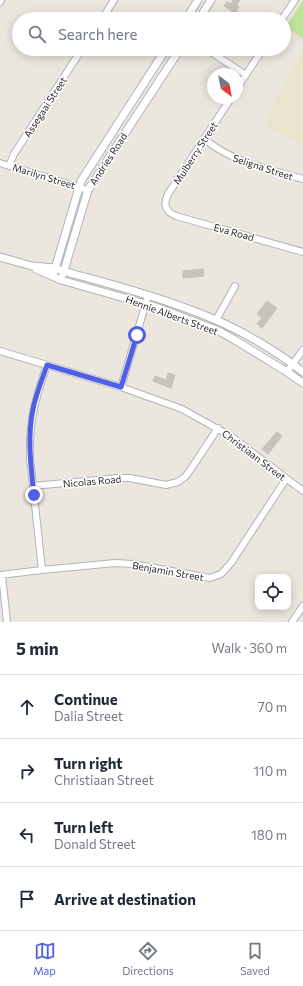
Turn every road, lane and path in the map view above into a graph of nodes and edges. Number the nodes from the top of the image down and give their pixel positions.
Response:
1 (114, 0) edge
2 (198, 0) edge
3 (211, 0) edge
4 (295, 0) edge
5 (106, 12) edge
6 (190, 12) edge
7 (203, 12) edge
8 (287, 12) edge
9 (77, 56) edge
10 (161, 56) edge
11 (175, 56) edge
12 (217, 56) edge
13 (258, 56) edge
14 (246, 74) junction
15 (243, 79) edge
16 (227, 104) edge
17 (204, 139) junction
18 (0, 163) edge
19 (9, 166) junction
20 (303, 179) edge
21 (78, 186) junction
22 (88, 190) junction
23 (166, 209) joint
24 (303, 252) edge
25 (0, 257) edge
26 (32, 266) junction
27 (54, 268) junction
28 (64, 271) junction
29 (53, 277) junction
30 (61, 280) junction
31 (235, 286) dead end
32 (148, 296) junction
33 (146, 304) junction
34 (216, 320) junction
35 (0, 350) edge
36 (303, 350) edge
37 (292, 363) junction
38 (47, 365) junction
39 (287, 372) junction
40 (303, 372) edge
41 (303, 384) edge
42 (121, 387) junction
43 (218, 428) junction
44 (286, 479) junction
45 (33, 486) junction
46 (303, 491) edge
47 (42, 570) junction
48 (1, 575) edge
49 (303, 606) edge
50 (7, 622) edge
51 (292, 622) edge

1 - 5 street
2 - 6 street
3 - 7 street
4 - 8 street
9 - 19 street, Assegaai Street
10 - 21 street, Andries Road
11 - 22 street, Andries Road
12 - 14 street
13 - 14 street
14 - 15 street
16 - 17 street, Mulberry Street
17 - 20 street, Seligna Street
17 - 23 street, Mulberry Street
18 - 19 street, Marilyn Street
19 - 21 street, Marilyn Street
21 - 22 street, Marilyn Street
21 - 27 street, Andries Road
22 - 28 street, Andries Road
23 - 24 street, Eva Road
25 - 26 street, Hennie Alberts Street
26 - 27 street, Hennie Alberts Street
26 - 29 street, Hennie Alberts Street
27 - 28 street, Hennie Alberts Street
27 - 29 street, Andries Road
28 - 30 street, Andries Road
28 - 32 street, Hennie Alberts Street
29 - 30 street, Hennie Alberts Street
30 - 33 street, Hennie Alberts Street
31 - 34 street
32 - 33 street
32 - 34 street, Hennie Alberts Street
33 - 39 street, Hennie Alberts Street
33 - 42 street
34 - 37 street, Hennie Alberts Street
35 - 38 street, Christiaan Street
36 - 37 street
37 - 39 street
37 - 40 street, Hennie Alberts Street
38 - 42 street, Christiaan Street
38 - 45 street
39 - 41 street, Hennie Alberts Street
42 - 43 street, Christiaan Street
43 - 44 street, Christiaan Street
43 - 45 street, Nicolas Road
44 - 46 street, Christiaan Street
44 - 47 street, Benjamin Street
45 - 47 street
47 - 48 street, Benjamin Street
48 - 50 street
49 - 51 street

